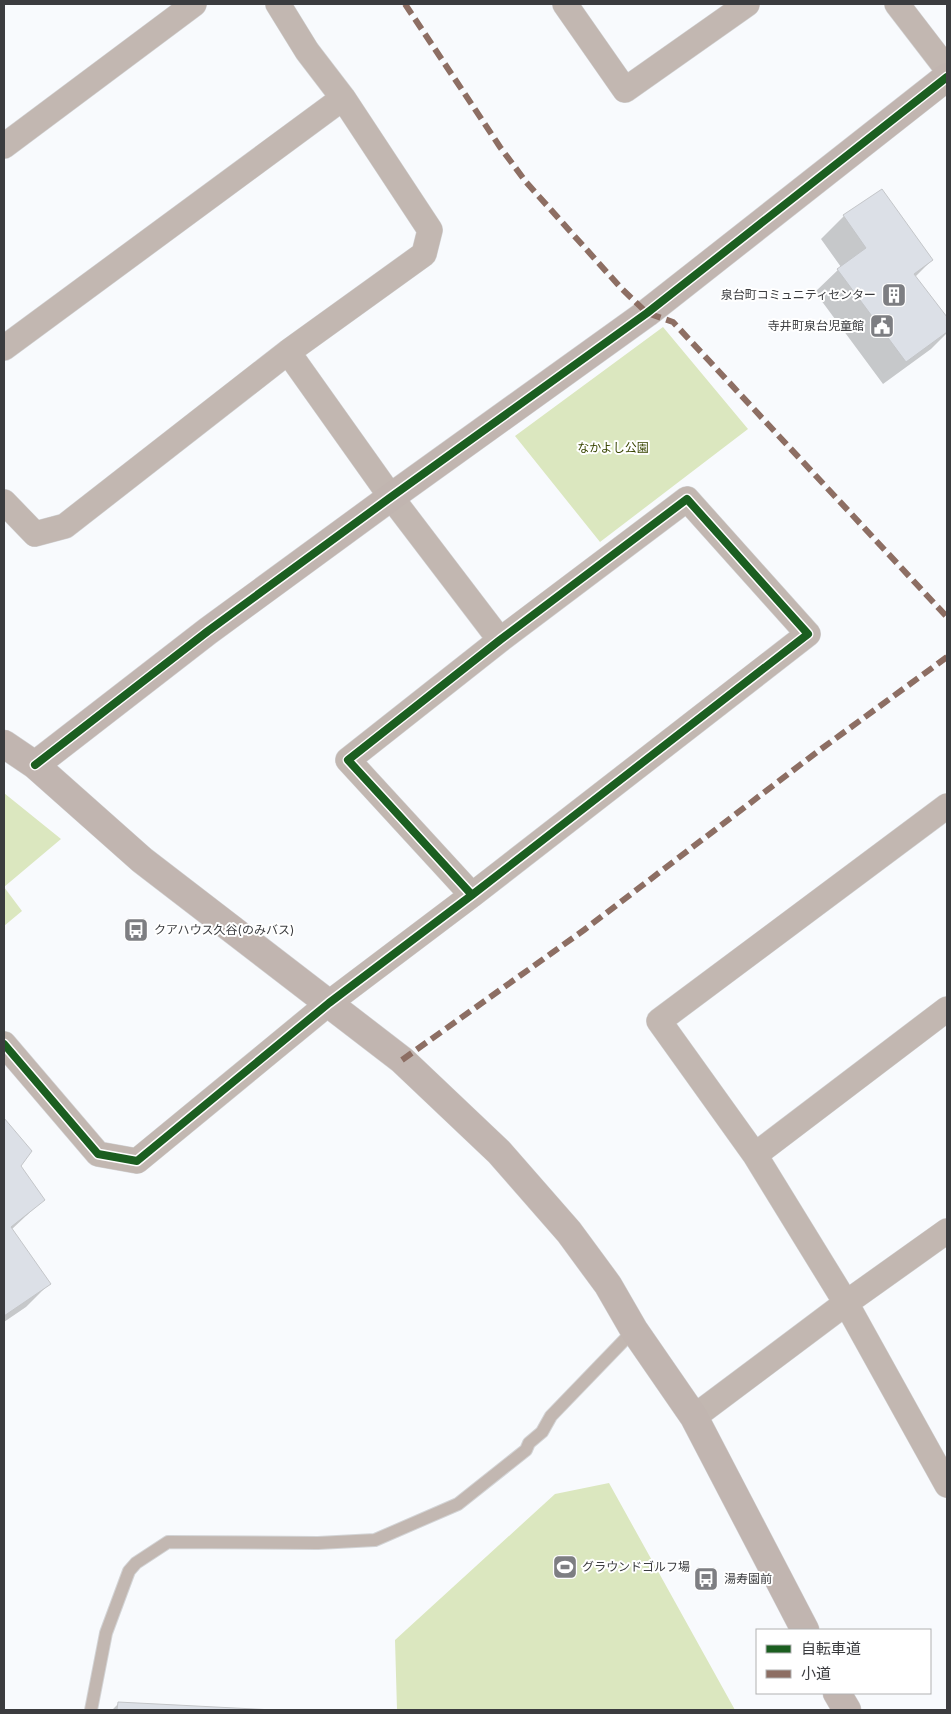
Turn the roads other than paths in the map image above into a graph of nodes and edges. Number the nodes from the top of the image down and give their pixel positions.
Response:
1 (194, 4) edge
2 (278, 4) edge
3 (565, 4) edge
4 (747, 4) edge
5 (897, 4) edge
6 (947, 69) edge
7 (947, 77) edge
8 (343, 98) junction
9 (4, 146) edge
10 (4, 348) edge
11 (288, 352) junction
12 (390, 497) junction
13 (4, 502) edge
14 (500, 640) junction
15 (4, 744) edge
16 (35, 765) junction
17 (947, 806) edge
18 (472, 895) junction
19 (329, 1003) junction
20 (947, 1009) edge
21 (4, 1044) edge
22 (755, 1155) junction
23 (947, 1230) edge
24 (846, 1303) junction
25 (634, 1330) junction
26 (694, 1418) junction
27 (947, 1485) edge
28 (804, 1629) edge
29 (838, 1694) edge
30 (91, 1710) edge
31 (846, 1710) edge

1 - 9 street
2 - 8 street
3 - 4 street
5 - 6 street
7 - 12 main road
8 - 10 street
8 - 11 street
11 - 12 street
11 - 13 street
12 - 14 street
12 - 16 main road
14 - 18 street
14 - 18 street
15 - 16 main road
16 - 19 main road
17 - 22 street
18 - 19 street
19 - 21 street
19 - 25 main road
20 - 22 street
22 - 24 street
23 - 24 street
24 - 26 street
24 - 27 street
25 - 26 main road
25 - 30 lane
26 - 28 main road
29 - 31 main road

